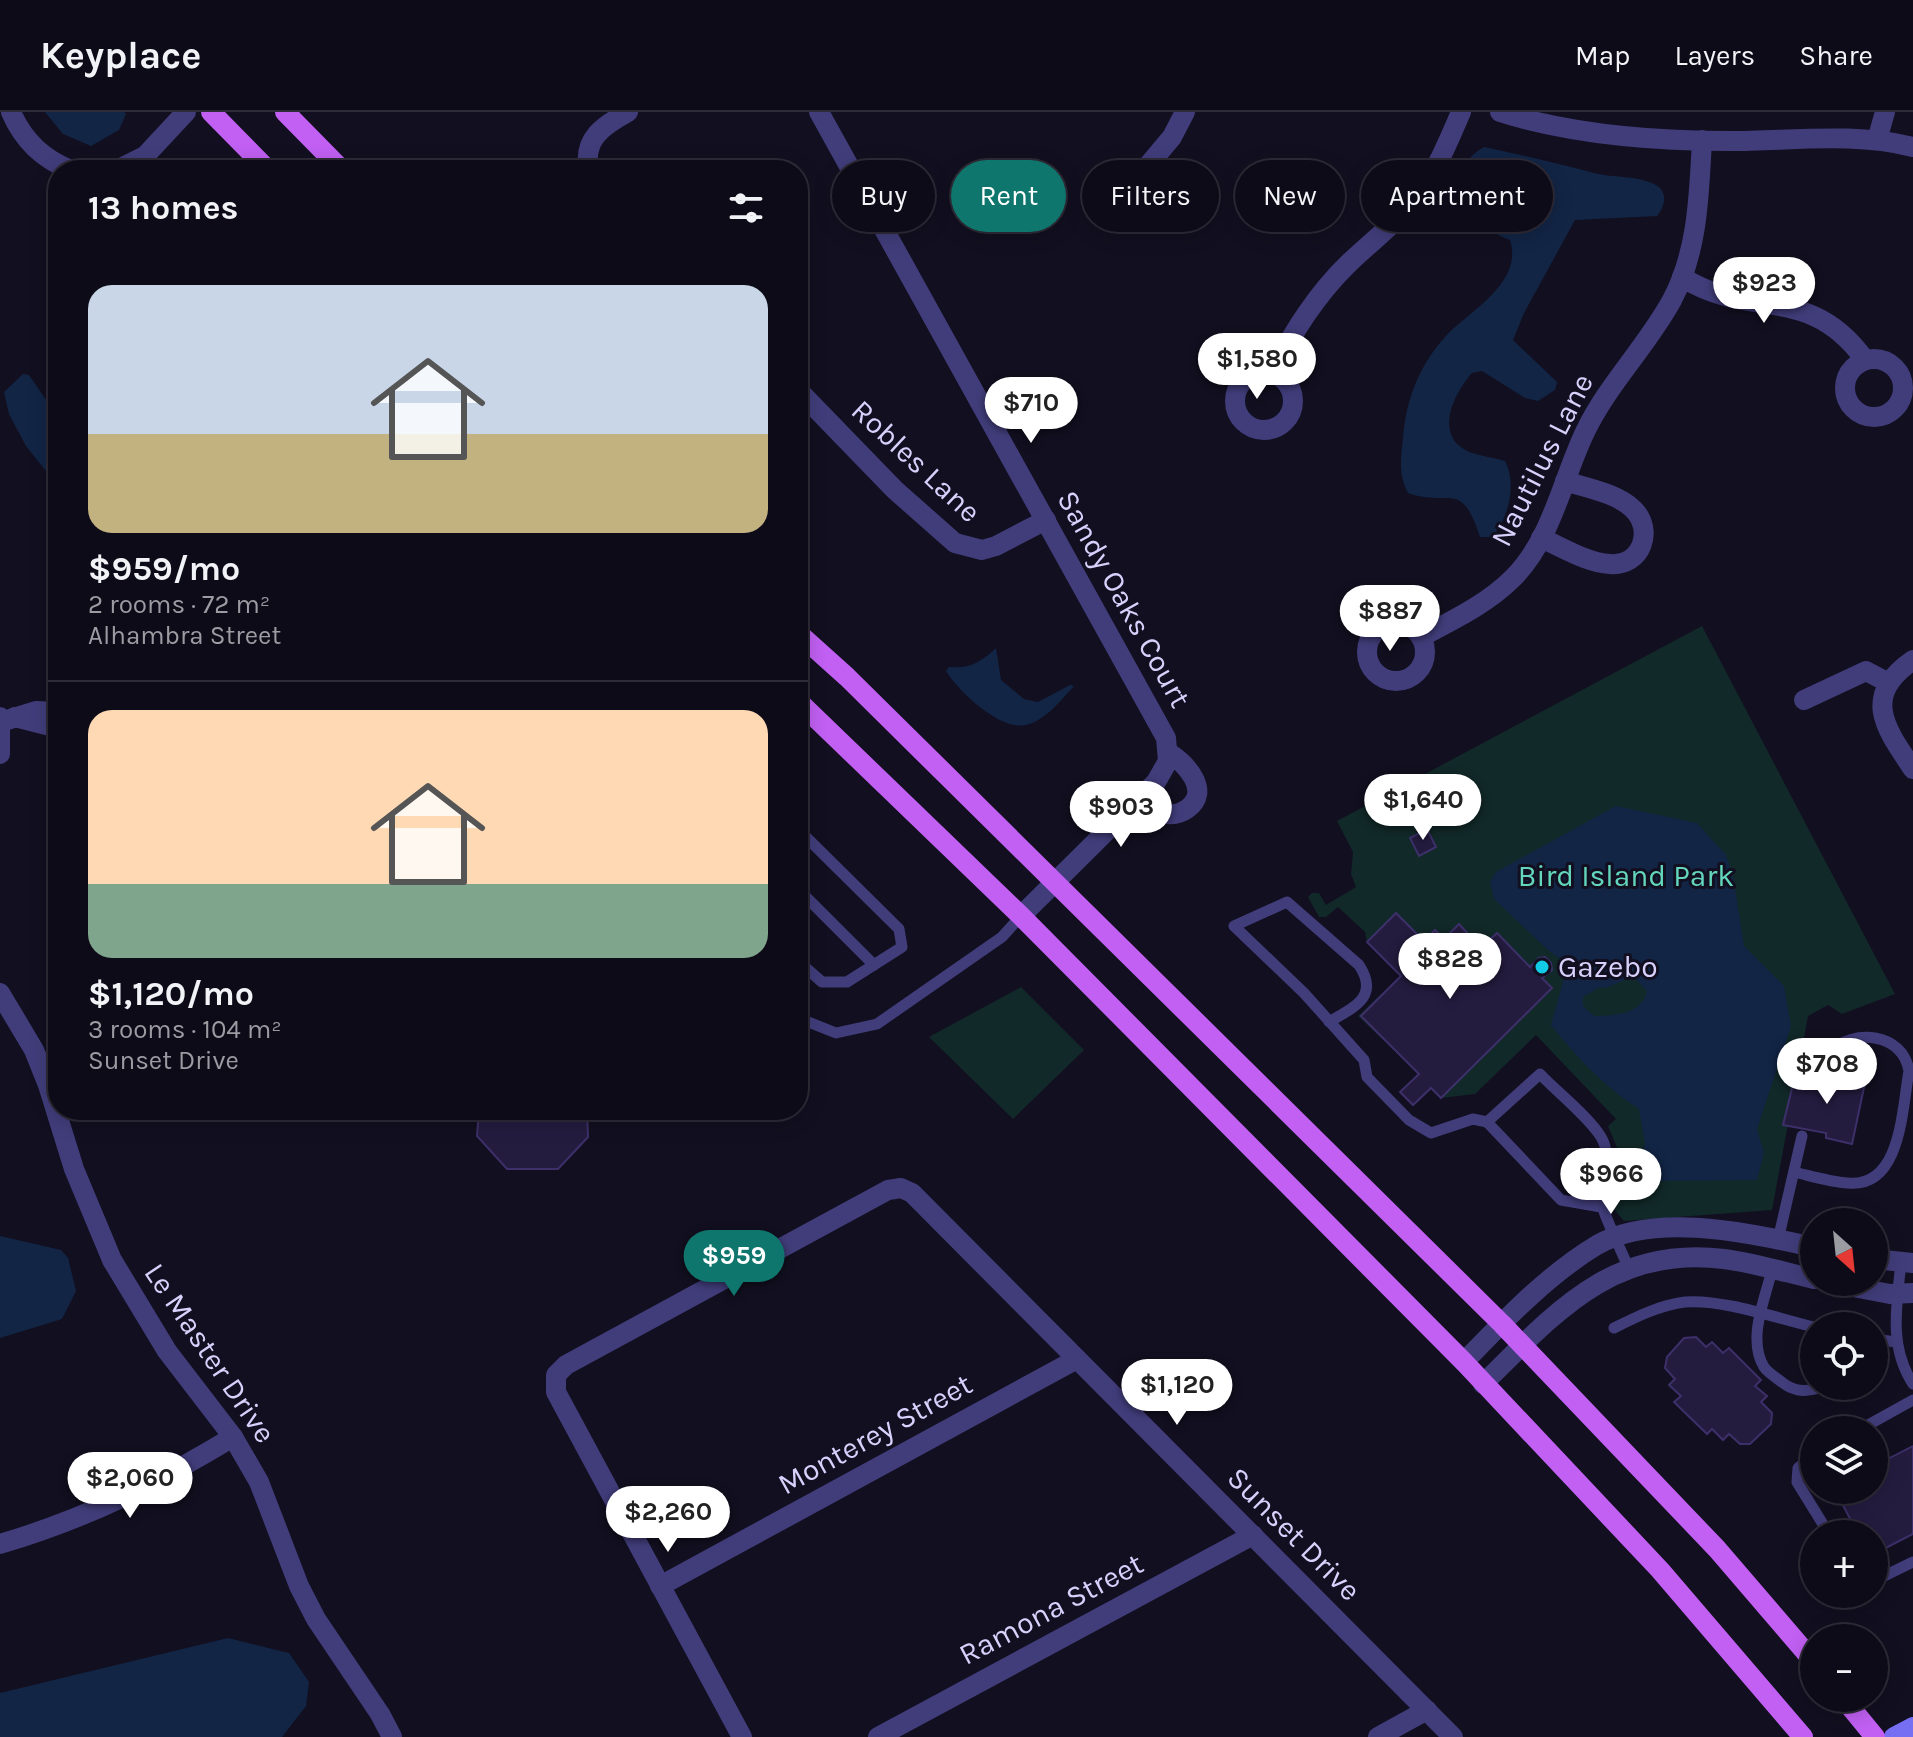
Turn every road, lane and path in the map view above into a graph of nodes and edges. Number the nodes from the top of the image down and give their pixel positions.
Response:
1 (11, 112) edge
2 (186, 112) edge
3 (211, 112) edge
4 (285, 112) edge
5 (628, 112) edge
6 (819, 112) edge
7 (1185, 112) edge
8 (1461, 112) edge
9 (1500, 112) edge
10 (1885, 112) edge
11 (1567, 120) edge
12 (1702, 140) junction
13 (1877, 140) junction
14 (1913, 147) edge
15 (53, 160) edge
16 (137, 160) edge
17 (258, 160) edge
18 (332, 160) edge
19 (589, 160) edge
20 (1153, 160) edge
21 (1682, 277) junction
22 (1865, 360) dead end
23 (1272, 373) dead end
24 (808, 400) edge
25 (1565, 481) junction
26 (1046, 520) junction
27 (1541, 538) junction
28 (1421, 637) dead end
29 (808, 642) edge
30 (1913, 660) edge
31 (1886, 689) junction
32 (1804, 700) dead end
33 (808, 711) edge
34 (48, 712) edge
35 (5, 718) edge
36 (48, 727) edge
37 (1169, 753) junction
38 (0, 754) edge
39 (1913, 769) edge
40 (1139, 799) junction
41 (808, 839) edge
42 (1054, 882) junction
43 (808, 899) edge
44 (1021, 916) junction
45 (874, 965) junction
46 (808, 970) edge
47 (0, 993) edge
48 (808, 1022) edge
49 (1329, 1022) junction
50 (1817, 1074) dead end
51 (48, 1085) edge
52 (59, 1120) edge
53 (1487, 1122) junction
54 (1802, 1136) dead end
55 (1794, 1172) junction
56 (1601, 1207) junction
57 (1616, 1237) junction
58 (1778, 1240) junction
59 (1800, 1244) edge
60 (1907, 1262) edge
61 (1628, 1267) junction
62 (1772, 1270) junction
63 (1800, 1276) edge
64 (1906, 1293) edge
65 (1762, 1315) junction
66 (1502, 1324) junction
67 (1800, 1324) edge
68 (1614, 1328) dead end
69 (1888, 1341) edge
70 (1896, 1342) junction
71 (1522, 1346) junction
72 (1077, 1359) junction
73 (1464, 1362) junction
74 (1483, 1384) junction
75 (1913, 1384) edge
76 (1800, 1390) edge
77 (1913, 1400) edge
78 (1884, 1416) edge
79 (233, 1437) junction
80 (1800, 1466) edge
81 (1800, 1487) edge
82 (1253, 1535) junction
83 (0, 1544) edge
84 (1913, 1562) edge
85 (1888, 1574) edge
86 (660, 1586) junction
87 (1800, 1646) edge
88 (1427, 1710) junction
89 (1854, 1712) edge
90 (1913, 1727) edge
91 (392, 1737) edge
92 (742, 1737) edge
93 (878, 1737) edge
94 (1378, 1737) edge
95 (1453, 1737) edge
96 (1803, 1737) edge
97 (1875, 1737) edge
98 (1894, 1737) edge

1 - 15 street
2 - 16 street
3 - 17 main road
4 - 18 main road
5 - 19 street
6 - 26 street, Sandy Oaks Court
7 - 20 street
8 - 23 street
9 - 11 street
10 - 13 street
11 - 12 street
12 - 13 street
12 - 21 street, Nautilus Lane
13 - 14 street
21 - 22 street
21 - 25 street, Nautilus Lane
24 - 26 street, Robles Lane
25 - 27 street, Nautilus Lane
25 - 27 street
26 - 37 street, Sandy Oaks Court
27 - 28 street, Nautilus Lane
29 - 42 main road
30 - 31 street
31 - 32 street
31 - 39 street
33 - 44 main road
34 - 35 street
35 - 36 street
35 - 38 street
37 - 40 street, Sandy Oaks Court
37 - 40 street
40 - 42 street
41 - 45 lane
42 - 44 street
42 - 66 main road
43 - 45 lane
44 - 48 lane
44 - 73 main road
45 - 46 lane
47 - 51 street, Le Master Drive
49 - 49 lane
49 - 53 lane
50 - 55 lane
52 - 79 street, Le Master Drive
53 - 56 lane
53 - 56 lane
54 - 55 lane
55 - 58 lane
56 - 57 lane
57 - 58 street
57 - 61 lane
57 - 66 street
58 - 59 street
58 - 62 street
60 - 64 lane
61 - 62 street
61 - 71 street
62 - 63 street
62 - 65 lane
64 - 70 lane
65 - 67 lane
65 - 68 lane
65 - 76 lane
66 - 71 main road
66 - 73 street
69 - 70 lane
70 - 75 lane
71 - 74 street
71 - 87 main road
72 - 82 street, Sunset Drive
72 - 86 street, Monterey Street
72 - 86 street, Sunset Drive
73 - 74 main road
74 - 96 main road
77 - 78 lane
79 - 83 street
79 - 91 street, Le Master Drive
80 - 81 lane
82 - 88 street, Sunset Drive
82 - 93 street, Ramona Street
84 - 85 lane
86 - 92 street
88 - 94 street
88 - 95 street, Sunset Drive
89 - 97 main road
90 - 98 street

